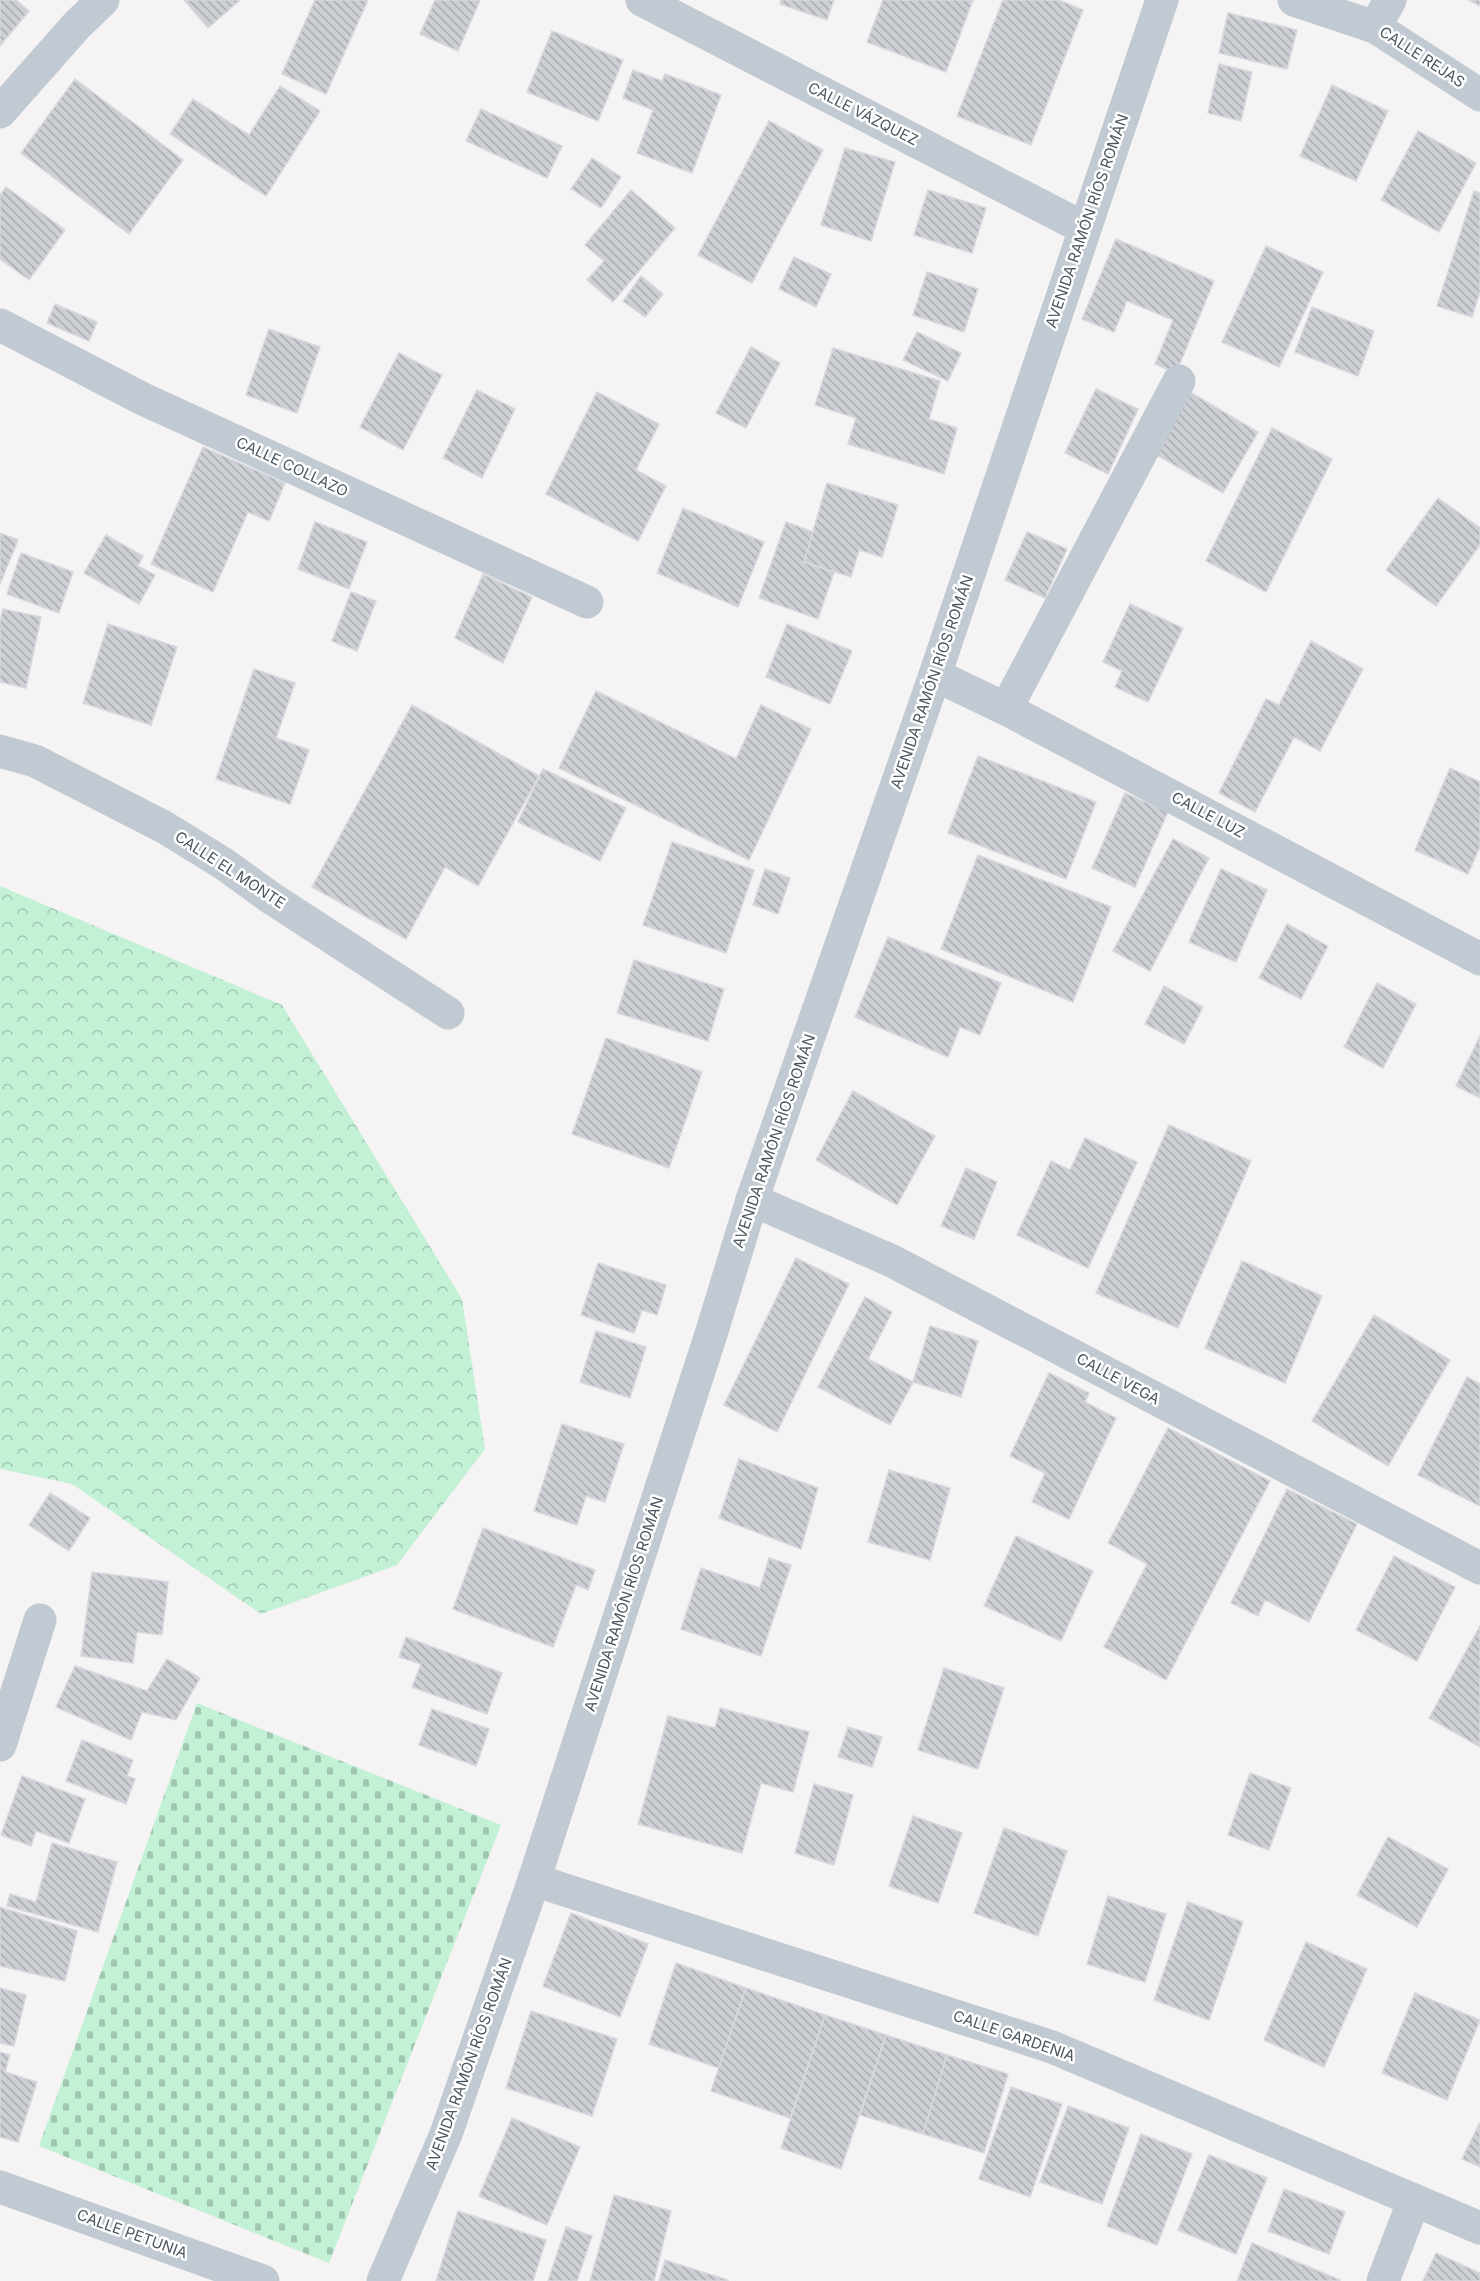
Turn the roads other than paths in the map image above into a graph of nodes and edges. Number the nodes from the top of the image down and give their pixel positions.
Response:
1 (103, 0) edge
2 (642, 0) edge
3 (1162, 0) edge
4 (1294, 0) edge
5 (1382, 14) edge
6 (1480, 95) edge
7 (0, 112) edge
8 (1084, 228) junction
9 (0, 325) edge
10 (1179, 381) dead end
11 (587, 602) dead end
12 (935, 675) junction
13 (1006, 709) junction
14 (0, 751) edge
15 (1480, 959) edge
16 (448, 1013) dead end
17 (752, 1200) junction
18 (1480, 1568) edge
19 (40, 1620) dead end
20 (0, 1745) edge
21 (534, 1880) junction
22 (1, 2189) edge
23 (1414, 2200) junction
24 (1480, 2228) edge
25 (263, 2281) edge
26 (383, 2281) edge
27 (1383, 2281) edge

1 - 7 street
2 - 8 street, CALLE VÁZQUEZ
3 - 8 street, AVENIDA RAMÓN RÍOS ROMÁN
4 - 5 street, CALLE REJAS
5 - 6 street, CALLE REJAS
8 - 12 street, AVENIDA RAMÓN RÍOS ROMÁN
9 - 11 street, CALLE COLLAZO
10 - 13 street
12 - 13 street, CALLE LUZ
12 - 17 street, AVENIDA RAMÓN RÍOS ROMÁN
13 - 15 street, CALLE LUZ
14 - 16 street, CALLE EL MONTE
17 - 18 street, CALLE VEGA
17 - 21 street, AVENIDA RAMÓN RÍOS ROMÁN
19 - 20 street
21 - 23 street, CALLE GARDENIA
21 - 26 street, AVENIDA RAMÓN RÍOS ROMÁN
22 - 25 street, CALLE PETUNIA
23 - 24 street, CALLE GARDENIA
23 - 27 street

